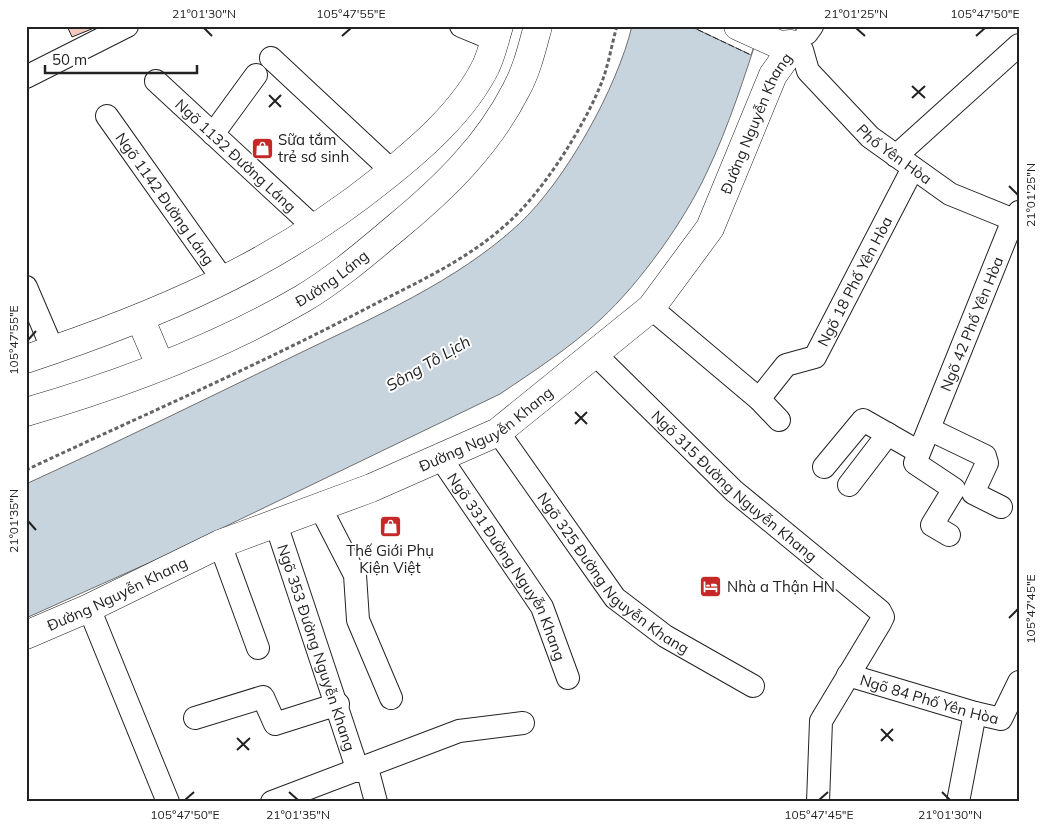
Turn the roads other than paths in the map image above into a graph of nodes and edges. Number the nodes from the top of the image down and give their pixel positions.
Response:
1 (127, 26) edge
2 (461, 26) edge
3 (538, 26) edge
4 (748, 31) edge
5 (497, 33) edge
6 (799, 37) edge
7 (1019, 45) edge
8 (270, 58) dead end
9 (256, 75) dead end
10 (26, 77) edge
11 (156, 81) dead end
12 (107, 116) dead end
13 (213, 134) junction
14 (904, 162) junction
15 (392, 171) junction
16 (1017, 218) edge
17 (316, 229) junction
18 (224, 281) junction
19 (26, 287) edge
20 (651, 308) junction
21 (140, 318) junction
22 (53, 350) junction
23 (595, 354) junction
24 (26, 359) edge
25 (160, 365) junction
26 (759, 399) junction
27 (26, 412) edge
28 (779, 420) dead end
29 (929, 428) junction
30 (498, 432) junction
31 (888, 434) junction
32 (920, 452) junction
33 (440, 457) junction
34 (833, 460) dead end
35 (849, 485) dead end
36 (320, 507) junction
37 (1001, 507) dead end
38 (276, 524) junction
39 (949, 535) dead end
40 (220, 544) junction
41 (89, 608) junction
42 (26, 635) edge
43 (258, 648) dead end
44 (848, 675) junction
45 (568, 678) dead end
46 (1019, 682) edge
47 (753, 686) dead end
48 (391, 698) dead end
49 (338, 704) junction
50 (975, 713) junction
51 (195, 718) dead end
52 (522, 723) dead end
53 (362, 769) junction
54 (168, 802) edge
55 (272, 802) edge
56 (376, 802) edge
57 (818, 802) edge
58 (958, 802) edge

1 - 10 street
2 - 5 street
3 - 25 main road, Đường Láng
4 - 6 main road
5 - 15 main road
6 - 14 street, Phố Yên Hòa
6 - 20 main road, Đường Nguyễn Khang
7 - 14 street
8 - 15 street
9 - 13 street
11 - 13 street, Ngõ 1132 Đường Láng
12 - 18 street, Ngõ 1142 Đường Láng
13 - 17 street, Ngõ 1132 Đường Láng
14 - 16 street, Phố Yên Hòa
14 - 26 street, Ngõ 18 Phố Yên Hòa
15 - 17 main road
16 - 29 street, Ngõ 42 Phố Yên Hòa
17 - 18 main road
18 - 21 main road
19 - 22 street
20 - 23 main road, Đường Nguyễn Khang
20 - 26 street
21 - 22 main road
21 - 25 main road
22 - 24 main road
23 - 30 main road, Đường Nguyễn Khang
23 - 44 street, Ngõ 315 Đường Nguyễn Khang
25 - 27 main road, Đường Láng
26 - 28 street
29 - 32 street, Ngõ 42 Phố Yên Hòa
29 - 37 street
30 - 33 main road, Đường Nguyễn Khang
30 - 47 street, Ngõ 325 Đường Nguyễn Khang
31 - 32 street
31 - 34 street
31 - 35 street
32 - 39 street
33 - 36 main road, Đường Nguyễn Khang
33 - 45 street, Ngõ 331 Đường Nguyễn Khang
36 - 38 main road, Đường Nguyễn Khang
36 - 48 street
38 - 40 main road, Đường Nguyễn Khang
38 - 49 street, Ngõ 353 Đường Nguyễn Khang
40 - 41 main road, Đường Nguyễn Khang
40 - 43 street
41 - 42 main road, Đường Nguyễn Khang
41 - 54 street
44 - 50 street, Ngõ 84 Phố Yên Hòa
44 - 57 street
46 - 50 street, Ngõ 84 Phố Yên Hòa
49 - 51 street
49 - 53 street, Ngõ 353 Đường Nguyễn Khang
50 - 58 street
52 - 53 street
53 - 55 street
53 - 56 street, Ngõ 353 Đường Nguyễn Khang

